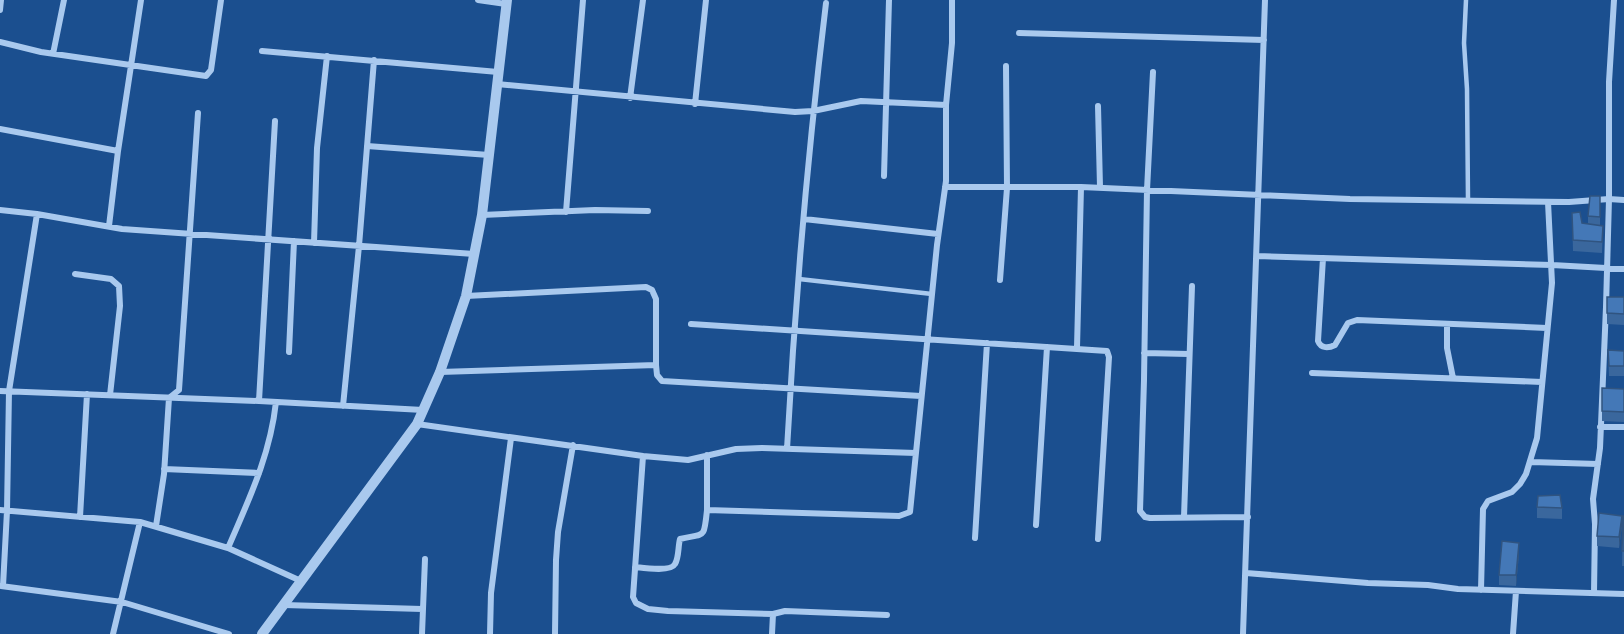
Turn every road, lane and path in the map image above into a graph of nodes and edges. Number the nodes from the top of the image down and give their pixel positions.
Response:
1 (1, 0) edge
2 (64, 0) edge
3 (141, 0) edge
4 (220, 0) edge
5 (478, 0) edge
6 (583, 0) edge
7 (644, 0) edge
8 (706, 0) edge
9 (889, 0) edge
10 (952, 0) edge
11 (1265, 0) edge
12 (1466, 0) edge
13 (1614, 0) edge
14 (506, 2) edge
15 (826, 3) dead end
16 (0, 10) edge
17 (1019, 33) dead end
18 (1264, 40) junction
19 (0, 42) edge
20 (262, 51) dead end
21 (53, 54) junction
22 (327, 56) junction
23 (374, 60) junction
24 (130, 66) junction
25 (1006, 66) dead end
26 (498, 72) junction
27 (1153, 72) dead end
28 (496, 84) junction
29 (576, 92) junction
30 (630, 98) junction
31 (887, 103) junction
32 (695, 104) junction
33 (946, 105) junction
34 (1098, 106) dead end
35 (813, 111) junction
36 (198, 114) dead end
37 (276, 122) dead end
38 (0, 129) edge
39 (367, 146) junction
40 (118, 151) junction
41 (489, 154) junction
42 (884, 176) dead end
43 (945, 187) junction
44 (1081, 187) junction
45 (1007, 188) junction
46 (1100, 188) junction
47 (1147, 190) junction
48 (1259, 194) junction
49 (1609, 199) junction
50 (1468, 200) junction
51 (1624, 200) edge
52 (1548, 202) junction
53 (0, 210) edge
54 (648, 211) dead end
55 (566, 212) junction
56 (36, 214) junction
57 (482, 215) junction
58 (804, 219) junction
59 (109, 226) junction
60 (938, 234) junction
61 (190, 235) junction
62 (268, 240) junction
63 (294, 242) junction
64 (314, 243) junction
65 (359, 246) junction
66 (474, 254) junction
67 (1257, 256) junction
68 (1323, 258) junction
69 (1552, 265) junction
70 (1608, 268) junction
71 (1624, 269) edge
72 (75, 274) dead end
73 (799, 279) junction
74 (1000, 280) dead end
75 (1192, 286) dead end
76 (932, 294) junction
77 (466, 296) junction
78 (690, 324) dead end
79 (1447, 324) junction
80 (1548, 328) junction
81 (794, 332) junction
82 (927, 340) junction
83 (987, 343) junction
84 (1047, 347) junction
85 (1077, 348) junction
86 (289, 352) dead end
87 (1144, 353) junction
88 (1190, 354) junction
89 (656, 365) junction
90 (440, 372) junction
91 (1312, 373) dead end
92 (1453, 378) junction
93 (1542, 382) junction
94 (790, 387) junction
95 (0, 391) edge
96 (9, 391) junction
97 (87, 394) junction
98 (110, 395) junction
99 (921, 396) junction
100 (169, 398) junction
101 (259, 400) junction
102 (276, 402) junction
103 (343, 406) junction
104 (423, 410) junction
105 (417, 424) junction
106 (1600, 427) junction
107 (1624, 427) edge
108 (511, 438) junction
109 (573, 445) junction
110 (787, 449) junction
111 (916, 453) junction
112 (707, 455) junction
113 (644, 456) junction
114 (1531, 462) junction
115 (1598, 464) junction
116 (164, 469) junction
117 (259, 473) junction
118 (3, 510) edge
119 (707, 510) junction
120 (80, 517) junction
121 (1184, 517) junction
122 (1248, 517) junction
123 (140, 522) junction
124 (156, 525) junction
125 (1036, 525) dead end
126 (975, 538) dead end
127 (1098, 539) dead end
128 (228, 548) junction
129 (425, 559) dead end
130 (635, 567) junction
131 (1246, 573) junction
132 (302, 581) junction
133 (2, 586) edge
134 (1480, 590) junction
135 (1516, 591) junction
136 (1594, 593) junction
137 (1624, 594) edge
138 (122, 602) junction
139 (284, 605) junction
140 (422, 609) junction
141 (773, 614) junction
142 (887, 615) dead end
143 (112, 634) edge
144 (229, 634) edge
145 (262, 634) edge
146 (422, 634) edge
147 (490, 634) edge
148 (555, 634) edge
149 (772, 634) edge
150 (1244, 634) edge
151 (1513, 634) edge

1 - 16 street
2 - 21 street
3 - 24 street
4 - 24 street
5 - 14 street
6 - 29 street
7 - 30 street
8 - 32 street
9 - 31 street
10 - 33 street
11 - 18 street
12 - 50 lane
13 - 49 street
14 - 26 street
15 - 35 street
17 - 18 street
18 - 48 street
19 - 21 street
20 - 22 street
21 - 24 street
22 - 23 street
22 - 64 street
23 - 26 street
23 - 39 street
24 - 40 street
25 - 45 street
26 - 28 street
27 - 47 street
28 - 29 street
28 - 41 street
29 - 30 street
29 - 55 street
30 - 32 street
31 - 33 street
31 - 35 street
31 - 42 street
32 - 35 street
33 - 43 street
34 - 46 street
35 - 58 street
36 - 61 street
37 - 62 street
38 - 40 street
39 - 41 street
39 - 65 street
40 - 59 street
41 - 57 street
43 - 45 street
43 - 60 street
44 - 45 street
44 - 46 street
44 - 85 street
45 - 74 street
46 - 47 street
47 - 48 street
47 - 87 street
48 - 50 street
48 - 67 street
49 - 51 street
49 - 52 street
49 - 70 street
50 - 52 street
52 - 69 street
53 - 56 street
54 - 55 street
55 - 57 street
56 - 59 street
56 - 96 street
57 - 66 street
58 - 60 street
58 - 73 street
59 - 61 street
60 - 76 street
61 - 62 street
61 - 100 street
62 - 63 street
62 - 101 street
63 - 64 street
63 - 86 street
64 - 65 street
65 - 66 street
65 - 103 street
66 - 77 street
67 - 68 street
67 - 122 street
68 - 69 street
68 - 79 street
69 - 70 street
69 - 80 street
70 - 71 street
70 - 106 street
72 - 98 street
73 - 76 lane
73 - 81 street
75 - 88 street
76 - 82 street
77 - 89 street
77 - 90 street
78 - 81 street
79 - 80 street
79 - 92 street
80 - 93 street
81 - 82 street
81 - 94 street
82 - 83 street
82 - 99 street
83 - 84 street
83 - 126 street
84 - 85 street
84 - 125 street
85 - 127 street
87 - 88 street
87 - 121 street
88 - 121 street
89 - 90 street
89 - 94 street
90 - 104 street
91 - 92 street
92 - 93 street
93 - 114 street
94 - 99 street
94 - 110 street
95 - 96 street
96 - 97 street
96 - 118 street
97 - 98 street
97 - 120 street
98 - 100 street
99 - 111 street
100 - 101 street
100 - 116 street
101 - 102 street
102 - 103 street
102 - 117 street
103 - 104 street
104 - 105 street
105 - 108 street
105 - 132 street
106 - 107 street
106 - 115 street
108 - 109 street
108 - 147 street
109 - 113 street
109 - 148 street
110 - 111 street
110 - 112 street
111 - 119 street
112 - 113 street
112 - 119 street
113 - 130 street
114 - 115 street
114 - 134 street
115 - 136 street
116 - 117 street
116 - 124 street
117 - 128 street
118 - 120 street
118 - 133 street
119 - 130 street
120 - 123 street
121 - 122 street
122 - 131 street
123 - 124 street
123 - 138 street
124 - 128 street
128 - 132 street
129 - 140 street
130 - 141 street
131 - 134 street
131 - 150 street
132 - 139 street
133 - 138 street
134 - 135 street
135 - 136 street
135 - 151 street
136 - 137 street
138 - 143 street
138 - 144 street
139 - 140 street
139 - 145 street
140 - 146 street
141 - 142 street
141 - 149 street

